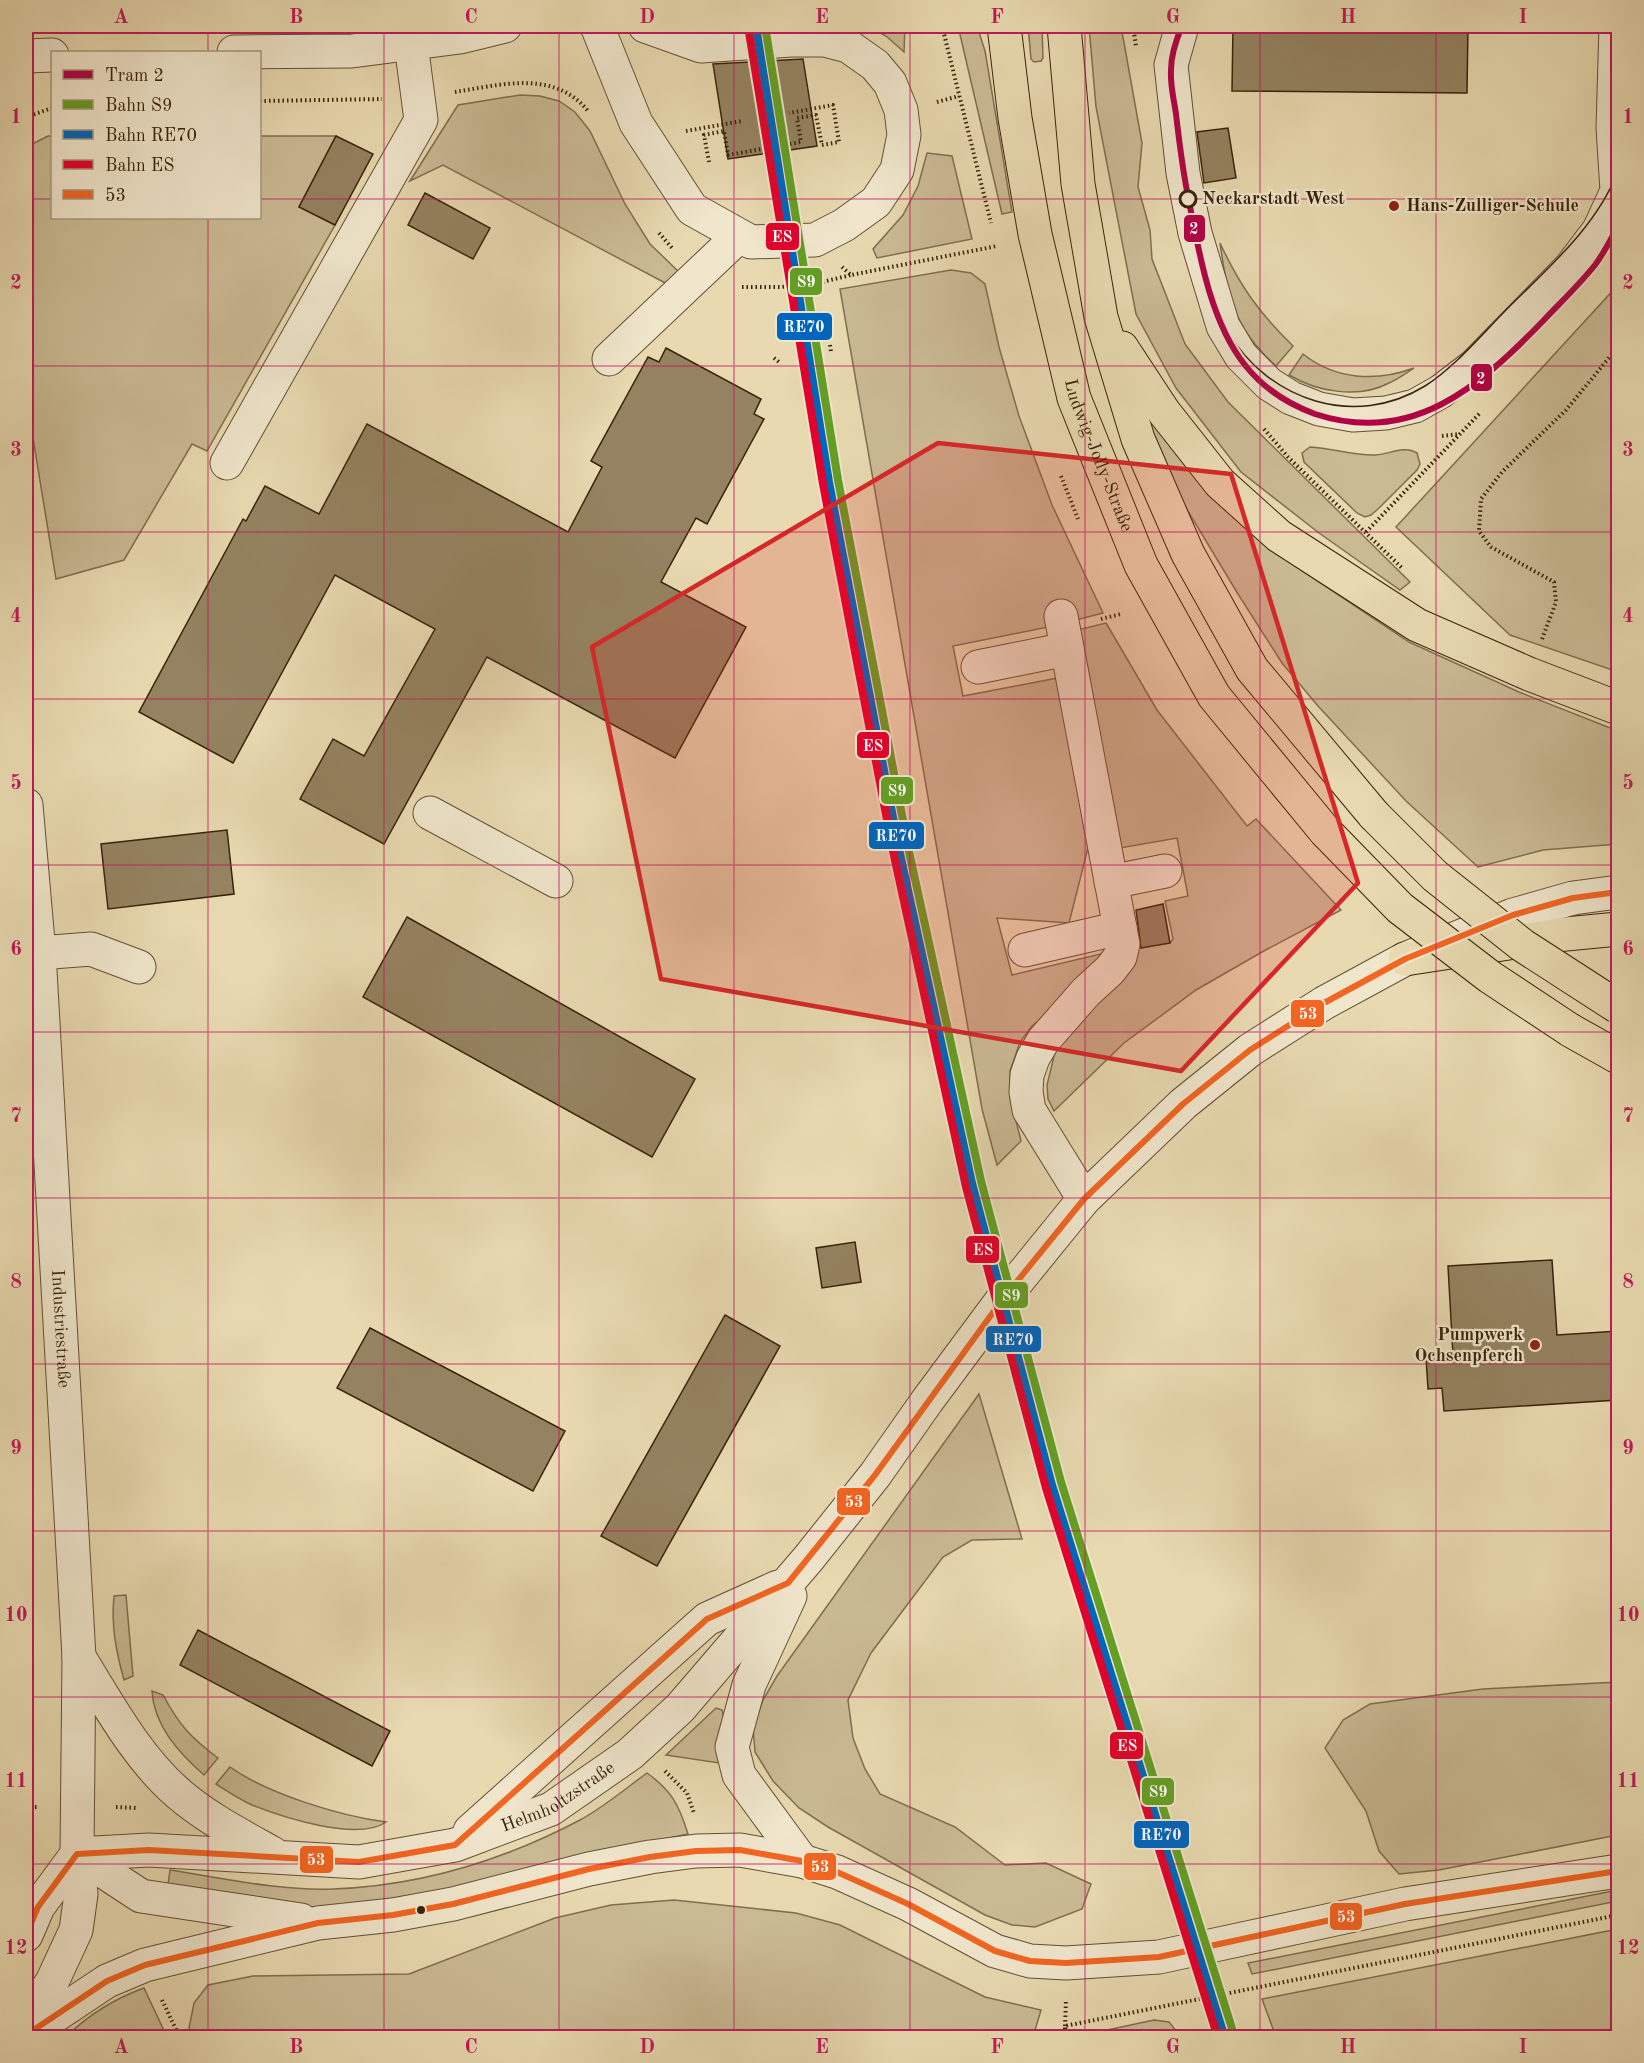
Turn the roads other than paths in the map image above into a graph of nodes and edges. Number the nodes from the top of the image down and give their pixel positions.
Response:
1 (505, 26) edge
2 (597, 26) edge
3 (645, 26) edge
4 (1004, 26) edge
5 (1064, 26) edge
6 (1182, 26) edge
7 (1617, 28) edge
8 (411, 44) junction
9 (261, 52) edge
10 (51, 55) edge
11 (26, 56) edge
12 (1616, 129) edge
13 (739, 236) junction
14 (1101, 317) junction
15 (609, 359) dead end
16 (227, 462) dead end
17 (1060, 616) dead end
18 (1067, 650) junction
19 (978, 667) dead end
20 (1618, 708) edge
21 (26, 805) edge
22 (430, 813) dead end
23 (1165, 871) dead end
24 (556, 881) dead end
25 (1111, 882) junction
26 (1618, 892) edge
27 (1120, 928) junction
28 (1618, 928) edge
29 (1025, 951) dead end
30 (39, 953) junction
31 (1405, 959) junction
32 (139, 967) dead end
33 (1618, 1007) edge
34 (1618, 1056) edge
35 (1084, 1199) junction
36 (798, 1571) junction
37 (79, 1658) junction
38 (455, 1845) junction
39 (77, 1854) junction
40 (278, 1857) junction
41 (802, 1861) junction
42 (1618, 1871) edge
43 (318, 1923) junction
44 (26, 1935) edge
45 (26, 2021) edge
46 (26, 2035) edge

1 - 8 street
2 - 13 street
3 - 13 street
4 - 34 main road, Ludwig-Jolly-Straße, bridge
5 - 14 main road
6 - 12 street
7 - 12 street
8 - 9 street
8 - 16 street
10 - 11 street
13 - 15 street
14 - 20 main road
14 - 33 main road, bridge
17 - 18 street
18 - 19 street
18 - 25 street
21 - 30 street, Industriestraße
22 - 24 street
23 - 25 street
25 - 27 street
26 - 31 street, Helmholtzstraße
27 - 29 street
27 - 35 street
28 - 31 main road
30 - 32 street
30 - 37 street, Industriestraße
31 - 35 street, Helmholtzstraße
35 - 36 street, Helmholtzstraße
36 - 38 street
36 - 38 street, Helmholtzstraße
36 - 41 street, Helmholtzstraße
37 - 39 street, Industriestraße
37 - 40 street
38 - 40 street, Helmholtzstraße
39 - 40 street, Helmholtzstraße
39 - 43 street
39 - 44 street
39 - 45 street, Industriestraße
41 - 42 street
41 - 43 street
43 - 46 street

